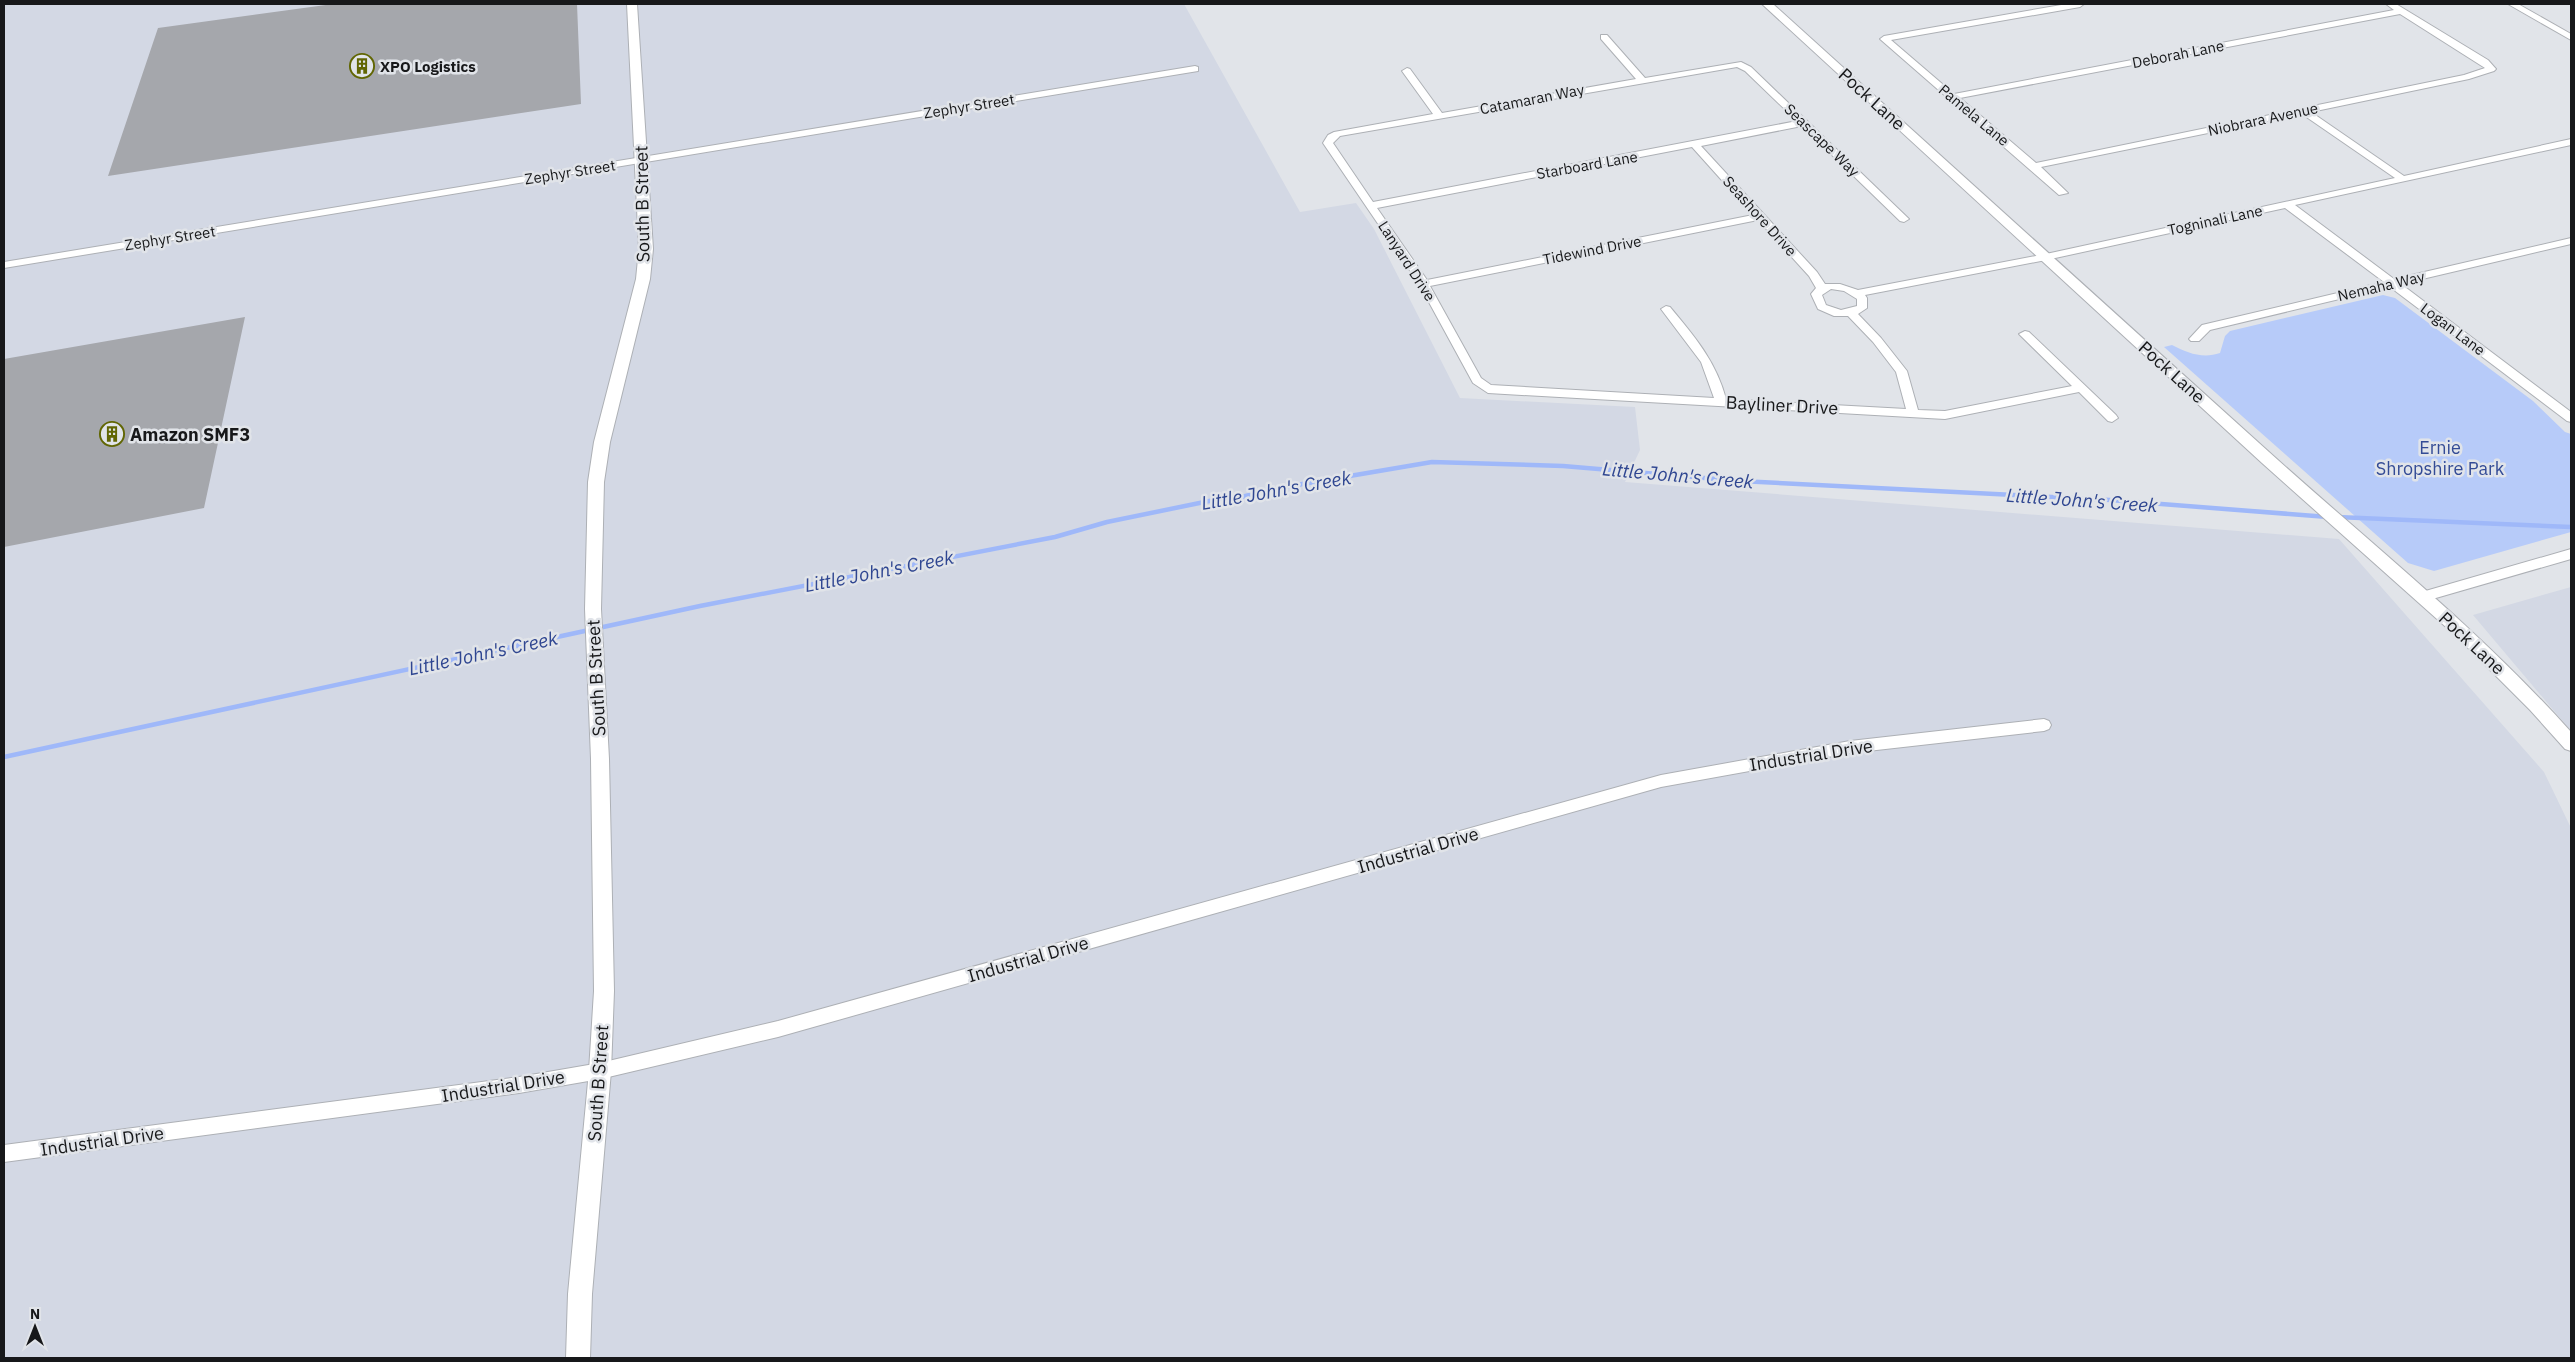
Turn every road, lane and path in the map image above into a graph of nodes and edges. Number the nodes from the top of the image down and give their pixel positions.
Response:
1 (632, 4) edge
2 (1767, 4) edge
3 (2080, 4) edge
4 (2390, 4) edge
5 (2512, 4) edge
6 (2403, 12) junction
7 (1604, 37) dead end
8 (2571, 37) edge
9 (1738, 64) joint
10 (1195, 69) dead end
11 (1407, 71) dead end
12 (1641, 79) junction
13 (1953, 97) junction
14 (2304, 111) junction
15 (1440, 117) junction
16 (1804, 124) junction
17 (1329, 140) joint
18 (2571, 142) edge
19 (1696, 145) junction
20 (642, 160) junction
21 (2034, 166) junction
22 (2403, 179) junction
23 (2063, 193) dead end
24 (2287, 204) junction
25 (1370, 206) junction
26 (1761, 216) junction
27 (1904, 219) dead end
28 (2571, 241) edge
29 (2046, 257) junction
30 (4, 265) edge
31 (2393, 283) junction
32 (1424, 284) junction
33 (1822, 288) junction
34 (1857, 293) junction
35 (1666, 309) dead end
36 (1852, 314) junction
37 (2025, 334) dead end
38 (2195, 339) dead end
39 (1482, 385) joint
40 (2082, 388) junction
41 (1721, 401) junction
42 (1913, 412) junction
43 (2112, 418) dead end
44 (2571, 418) edge
45 (2571, 554) edge
46 (2422, 597) junction
47 (2044, 726) dead end
48 (2571, 744) edge
49 (600, 1071) junction
50 (4, 1154) edge
51 (578, 1358) edge

1 - 20 street, South B Street
2 - 29 street, Pock Lane
3 - 13 street, Pamela Lane
4 - 6 street
5 - 8 street
6 - 13 street, Deborah Lane
6 - 14 street, Niobrara Avenue
7 - 12 street
9 - 12 street, Catamaran Way
9 - 16 street, Seascape Way
10 - 20 street, Zephyr Street
11 - 15 street
12 - 15 street, Catamaran Way
13 - 21 street, Pamela Lane
14 - 21 street, Niobrara Avenue
14 - 22 street
15 - 17 street, Catamaran Way
16 - 19 street, Starboard Lane
16 - 27 street, Seascape Way
17 - 25 street, Lanyard Drive
18 - 22 street, Togninali Lane
19 - 25 street, Starboard Lane
19 - 26 street, Seashore Drive
20 - 30 street, Zephyr Street
20 - 49 street, South B Street
21 - 23 street, Pamela Lane
22 - 24 street, Togninali Lane
24 - 29 street, Togninali Lane
24 - 31 street, Logan Lane
25 - 32 street, Lanyard Drive
26 - 32 street, Tidewind Drive
26 - 33 street, Seashore Drive
28 - 31 street, Nemaha Way
29 - 34 street, Togninali Lane
29 - 46 street, Pock Lane
31 - 38 street, Nemaha Way
31 - 44 street, Logan Lane
32 - 39 street, Lanyard Drive
33 - 34 street
33 - 36 street
34 - 36 street
35 - 41 street
36 - 42 street
37 - 40 street
39 - 41 street, Bayliner Drive
40 - 42 street, Bayliner Drive
40 - 43 street
41 - 42 street, Bayliner Drive
45 - 46 street
46 - 48 street, Pock Lane
47 - 49 street, Industrial Drive
49 - 50 street, Industrial Drive
49 - 51 street, South B Street

